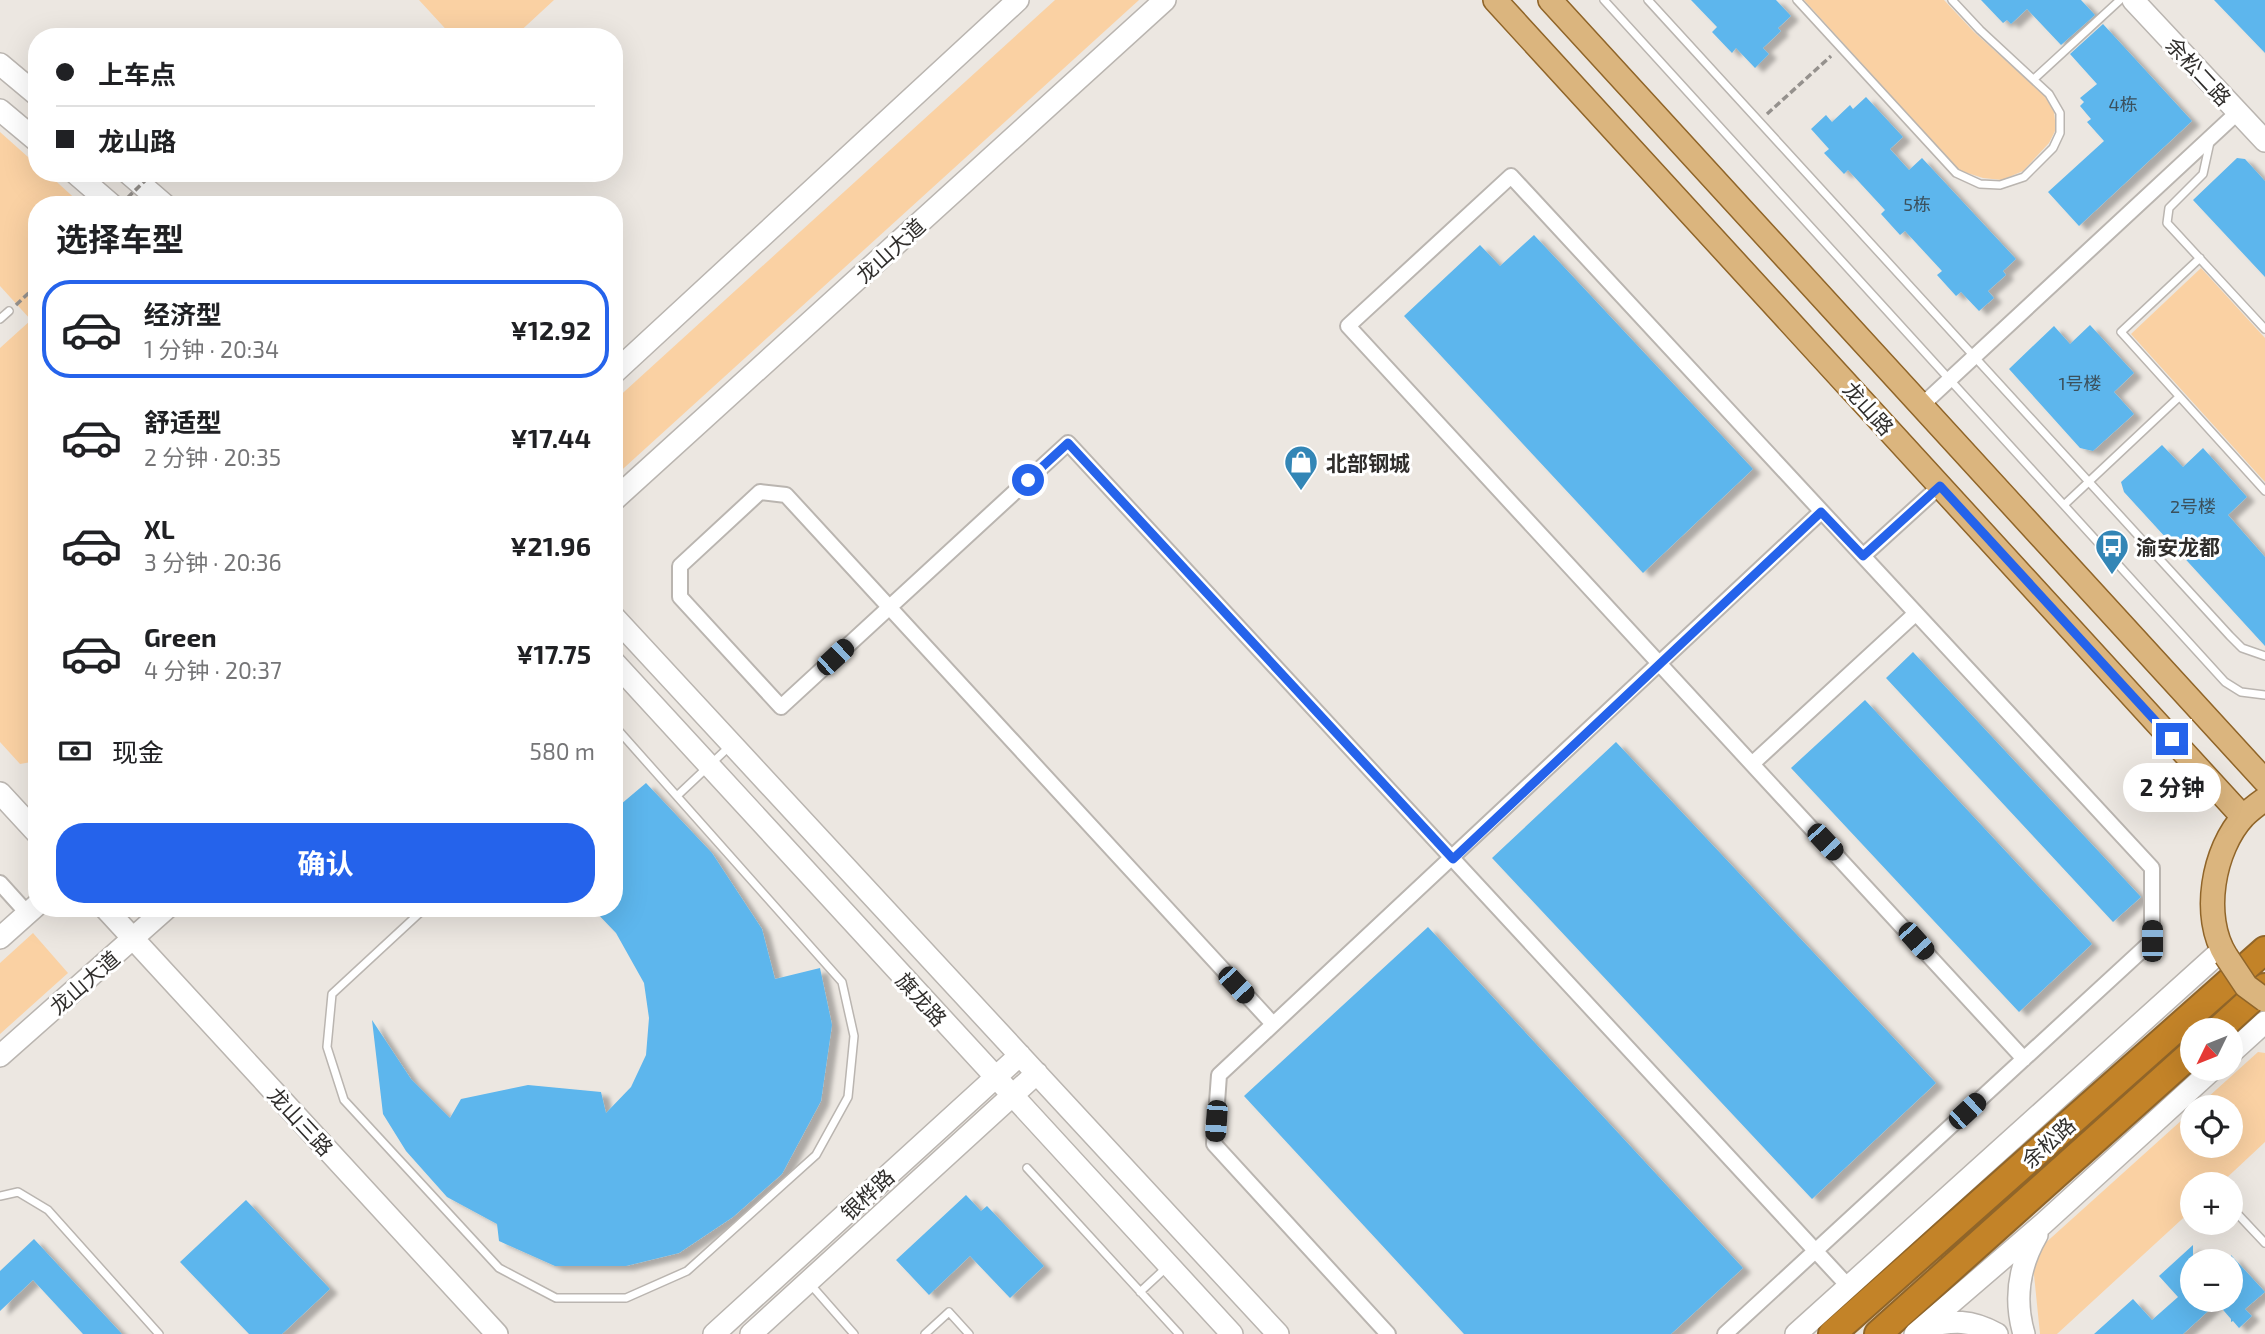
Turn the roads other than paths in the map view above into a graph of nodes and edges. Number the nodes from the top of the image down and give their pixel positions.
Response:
1 (1165, 0) edge
2 (1495, 0) edge
3 (1550, 0) edge
4 (1604, 0) edge
5 (1648, 0) edge
6 (1797, 0) edge
7 (1952, 0) edge
8 (2120, 0) edge
9 (2133, 0) edge
10 (1010, 3) edge
11 (0, 64) edge
12 (2034, 79) junction
13 (28, 87) edge
14 (0, 110) edge
15 (2238, 112) junction
16 (28, 133) edge
17 (2210, 138) junction
18 (2265, 141) edge
19 (85, 182) edge
20 (138, 182) edge
21 (102, 196) edge
22 (155, 196) edge
23 (2200, 258) junction
24 (9, 311) road end
25 (0, 319) edge
26 (2265, 329) edge
27 (1975, 355) junction
28 (623, 365) edge
29 (1950, 380) junction
30 (2179, 397) junction
31 (1921, 407) junction
32 (2089, 481) junction
33 (1940, 486) junction
34 (2265, 491) edge
35 (623, 493) edge
36 (2064, 505) junction
37 (1821, 512) junction
38 (1863, 556) junction
39 (889, 608) junction
40 (1915, 614) junction
41 (623, 627) edge
42 (2265, 656) edge
43 (1660, 664) junction
44 (623, 672) edge
45 (2265, 695) edge
46 (623, 735) edge
47 (732, 745) junction
48 (1752, 764) junction
49 (710, 766) junction
50 (2265, 781) edge
51 (0, 793) edge
52 (678, 795) junction
53 (2265, 799) edge
54 (2243, 817) junction
55 (28, 823) edge
56 (1453, 859) junction
57 (0, 883) edge
58 (28, 906) edge
59 (28, 913) edge
60 (113, 917) edge
61 (157, 917) edge
62 (415, 917) edge
63 (0, 938) edge
64 (133, 939) junction
65 (2265, 950) edge
66 (2224, 953) junction
67 (2265, 987) edge
68 (2265, 1000) edge
69 (2231, 1018) edge
70 (2265, 1022) edge
71 (1273, 1024) junction
72 (2244, 1041) edge
73 (1020, 1055) junction
74 (0, 1056) edge
75 (2024, 1059) junction
76 (2180, 1064) edge
77 (1037, 1073) junction
78 (994, 1077) junction
79 (2199, 1082) edge
80 (1012, 1096) junction
81 (1027, 1168) dead end
82 (0, 1196) edge
83 (2243, 1220) edge
84 (2043, 1223) junction
85 (2265, 1243) edge
86 (1815, 1251) junction
87 (1168, 1265) junction
88 (808, 1282) junction
89 (1848, 1286) junction
90 (1140, 1292) junction
91 (1920, 1330) edge
92 (159, 1334) edge
93 (497, 1334) edge
94 (714, 1334) edge
95 (751, 1334) edge
96 (854, 1334) edge
97 (925, 1334) edge
98 (969, 1334) edge
99 (1179, 1334) edge
100 (1232, 1334) edge
101 (1278, 1334) edge
102 (1388, 1334) edge
103 (1724, 1334) edge
104 (1796, 1334) edge
105 (1832, 1334) edge
106 (1878, 1334) edge
107 (1997, 1334) edge
108 (2024, 1334) edge

1 - 35 main road, 龙山大道
2 - 33 main road, 龙山路
3 - 31 main road, 龙山路
4 - 29 lane
5 - 27 lane
6 - 12 lane
7 - 12 lane
8 - 12 lane
9 - 15 main road, 余松二路
10 - 28 main road
11 - 13 main road
14 - 16 main road
15 - 17 street
15 - 18 main road, 余松二路
17 - 23 lane
17 - 27 street
19 - 21 main road
20 - 22 main road
23 - 26 lane
23 - 30 lane
24 - 25 lane
27 - 29 street
27 - 32 lane
29 - 31 street
29 - 36 lane
30 - 32 lane
30 - 34 lane
31 - 50 main road, 龙山路
32 - 36 lane
32 - 42 lane
33 - 38 street
33 - 54 main road, 龙山路
36 - 45 lane
37 - 38 street
37 - 43 street
37 - 43 street
38 - 40 street
39 - 39 street
39 - 56 street
39 - 71 street
40 - 48 street
40 - 75 street
41 - 47 main road
43 - 48 street
43 - 56 street
44 - 49 main road, 旗龙路
46 - 52 lane
47 - 49 lane
47 - 73 main road
48 - 75 street
49 - 52 lane
49 - 78 main road, 旗龙路
51 - 55 main road
52 - 62 lane
53 - 54 main road
54 - 66 main road
56 - 71 street
56 - 86 street
57 - 58 street
59 - 63 main road
60 - 64 main road, 龙山三路
61 - 64 main road, 龙山大道
64 - 74 main road, 龙山大道
64 - 93 main road, 龙山三路
65 - 105 highway, 余松路
66 - 68 main road, bridge
66 - 89 main road
67 - 69 highway
70 - 72 main road
71 - 102 street
73 - 77 main road
73 - 78 main road, 银桦路
75 - 86 street
76 - 106 highway, 余松路
77 - 80 main road, 银桦路
77 - 101 main road
78 - 80 main road, 旗龙路
78 - 94 main road, 银桦路
79 - 84 main road
80 - 87 main road, 旗龙路
80 - 88 main road, 银桦路
81 - 90 lane
82 - 92 lane
83 - 85 lane
84 - 91 main road
84 - 108 main road
86 - 89 street
86 - 103 street
87 - 90 lane
87 - 100 main road, 旗龙路
88 - 95 main road, 银桦路
88 - 96 lane
89 - 104 main road
90 - 99 lane
91 - 107 main road
97 - 98 lane

